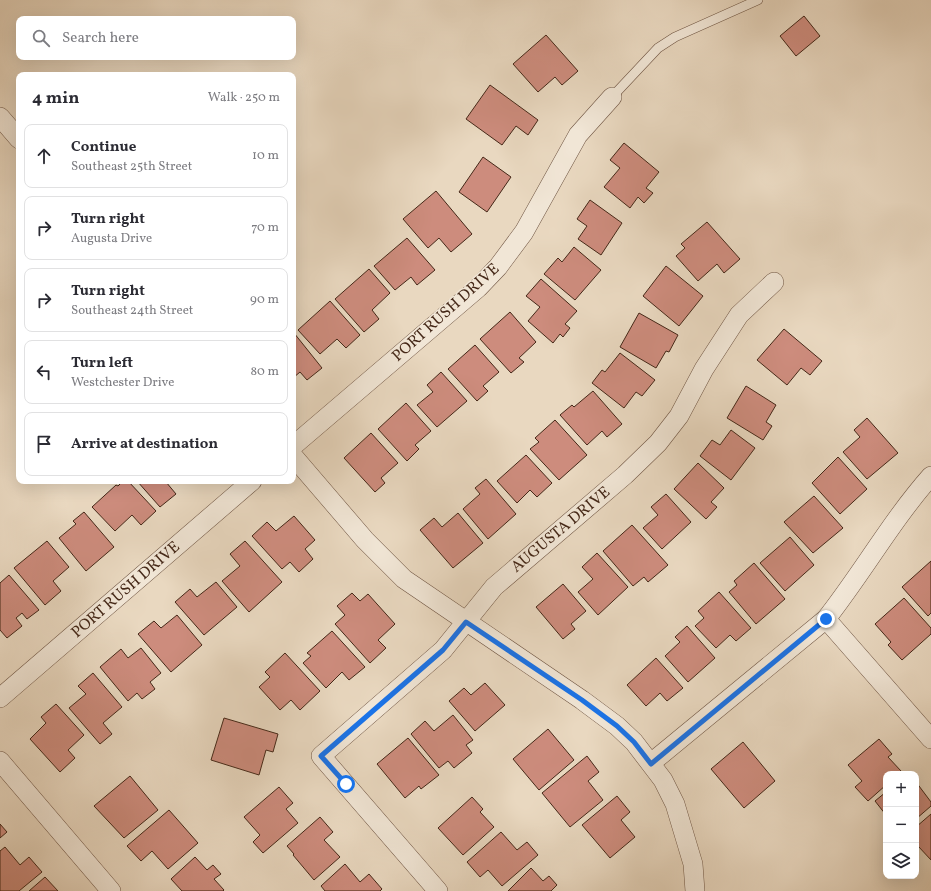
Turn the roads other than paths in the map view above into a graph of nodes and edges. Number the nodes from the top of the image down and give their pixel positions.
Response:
1 (758, 0) edge
2 (612, 97) joint
3 (0, 117) edge
4 (16, 136) edge
5 (774, 282) dead end
6 (296, 443) edge
7 (296, 459) edge
8 (931, 476) edge
9 (249, 484) edge
10 (826, 619) junction
11 (466, 622) junction
12 (0, 698) edge
13 (931, 739) edge
14 (0, 761) edge
15 (651, 764) junction
16 (111, 891) edge
17 (438, 891) edge
18 (695, 891) edge

1 - 2 lane
2 - 6 street, PORT RUSH DRIVE
3 - 4 street
5 - 11 street, AUGUSTA DRIVE
7 - 11 street
8 - 10 street
9 - 12 street, PORT RUSH DRIVE
10 - 13 street
10 - 15 street
11 - 15 street
11 - 17 street, AUGUSTA DRIVE
14 - 16 street
15 - 18 street

